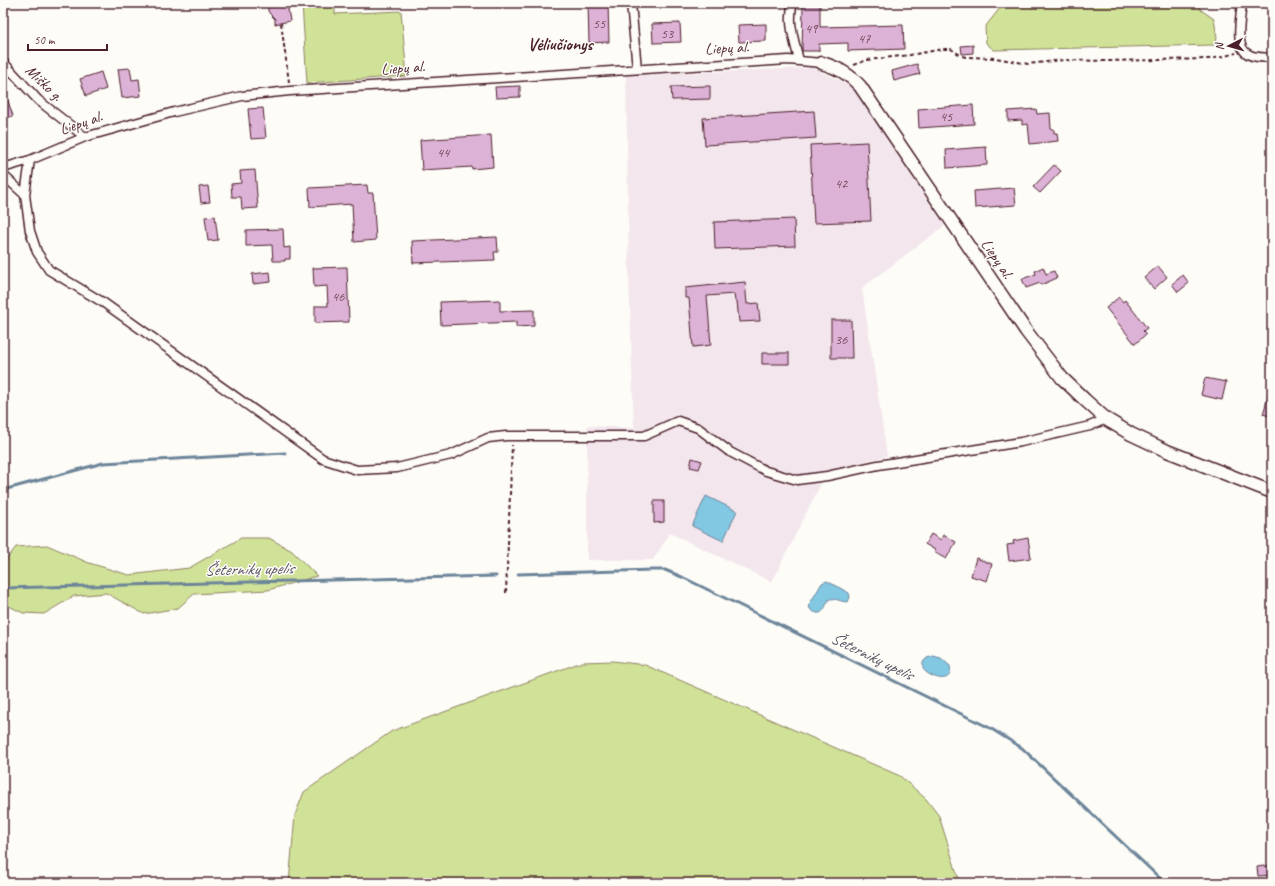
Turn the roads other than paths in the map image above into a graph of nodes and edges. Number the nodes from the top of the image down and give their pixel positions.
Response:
1 (631, 3) edge
2 (793, 3) edge
3 (1242, 3) edge
4 (1272, 58) edge
5 (799, 61) junction
6 (3, 62) edge
7 (822, 63) joint
8 (637, 69) junction
9 (85, 137) junction
10 (30, 160) junction
11 (3, 168) edge
12 (3, 175) edge
13 (25, 195) junction
14 (1106, 419) junction
15 (1272, 492) edge

1 - 8 street
2 - 5 street
3 - 4 street
5 - 7 street, Liepų al.
5 - 8 street, Liepų al.
6 - 9 street, Miško g.
7 - 14 main road, Liepų al.
8 - 9 street, Liepų al.
9 - 10 street, Liepų al.
10 - 11 street, Liepų al.
10 - 13 street
12 - 13 street
13 - 14 street
14 - 15 main road, Liepų al.

